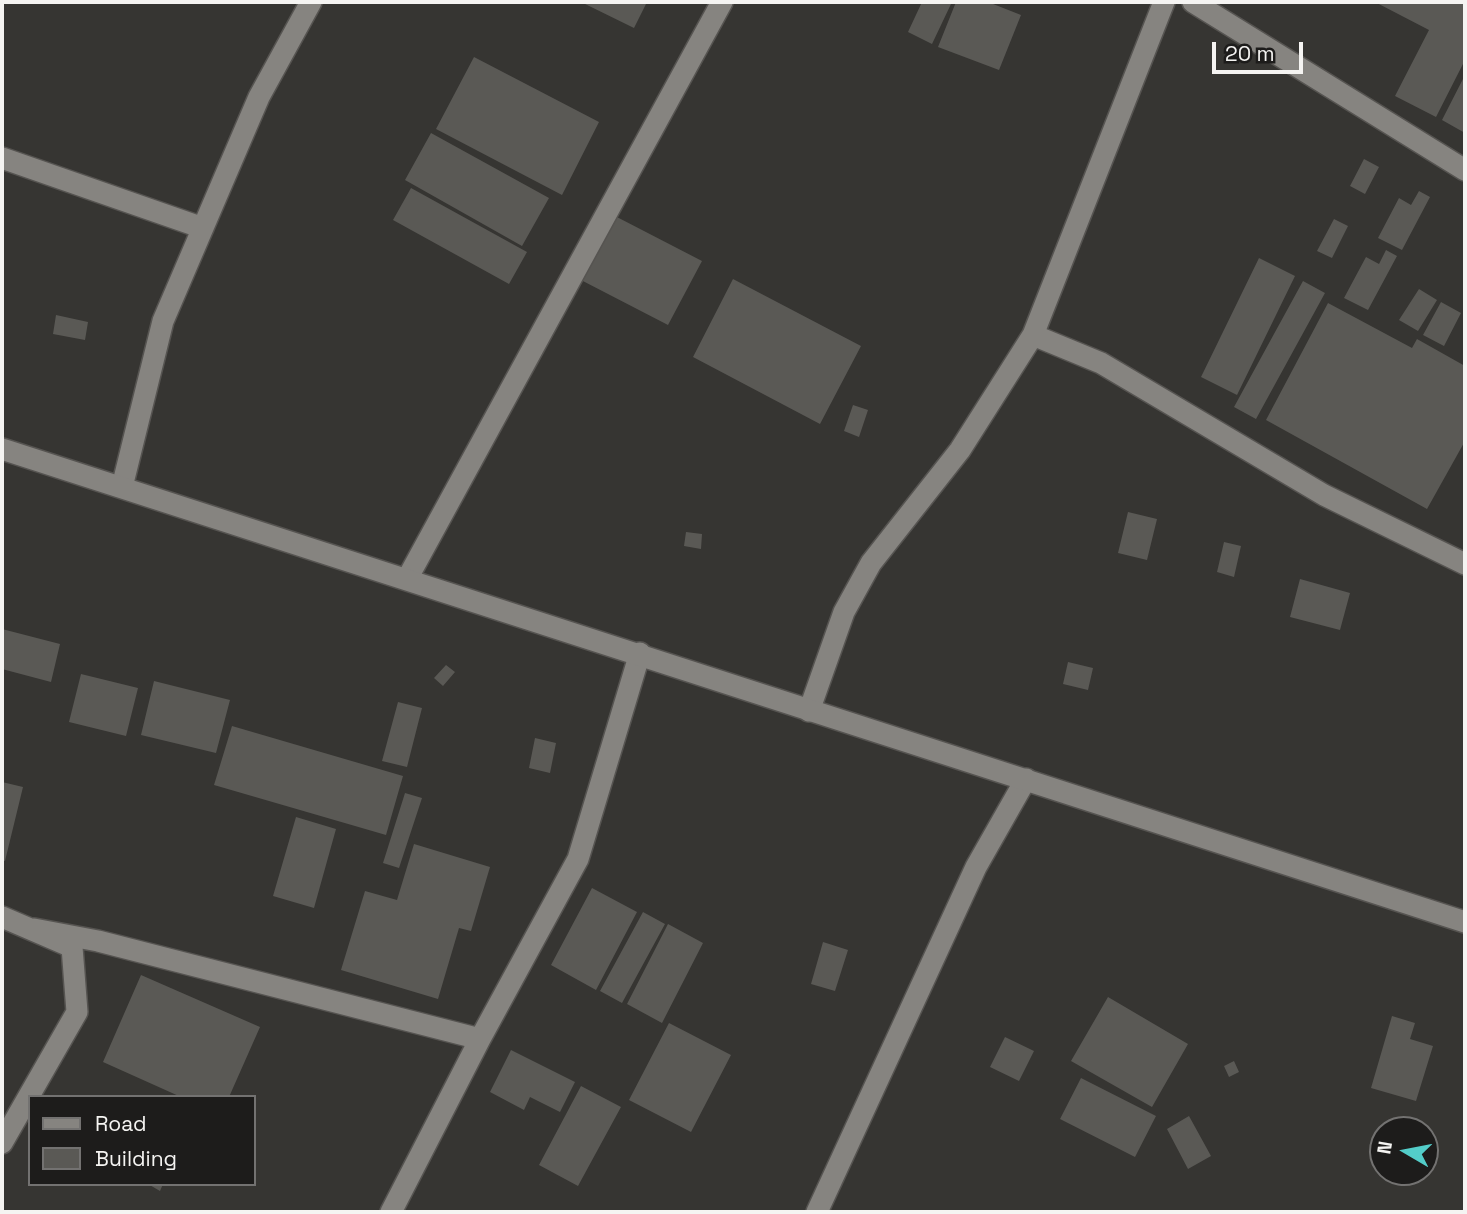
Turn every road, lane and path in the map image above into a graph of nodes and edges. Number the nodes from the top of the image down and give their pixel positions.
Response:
1 (311, 2) edge
2 (722, 2) edge
3 (1164, 2) edge
4 (1193, 2) edge
5 (2, 158) edge
6 (1465, 170) edge
7 (203, 228) junction
8 (1033, 335) junction
9 (2, 449) edge
10 (122, 487) junction
11 (1465, 564) edge
12 (407, 579) junction
13 (640, 653) junction
14 (809, 711) junction
15 (1026, 779) junction
16 (2, 917) edge
17 (1465, 922) edge
18 (34, 929) junction
19 (480, 1039) junction
20 (29, 1095) edge
21 (28, 1098) edge
22 (2, 1143) edge
23 (391, 1212) edge
24 (817, 1212) edge

1 - 7 street
2 - 12 street
3 - 8 street
4 - 6 street
5 - 7 street
7 - 10 street
8 - 11 street
8 - 14 street
9 - 10 street
10 - 12 street
12 - 13 street
13 - 14 street
13 - 19 street
14 - 15 street
15 - 17 street
15 - 24 street
16 - 18 street
18 - 19 street
18 - 20 street
19 - 23 street
21 - 22 street

